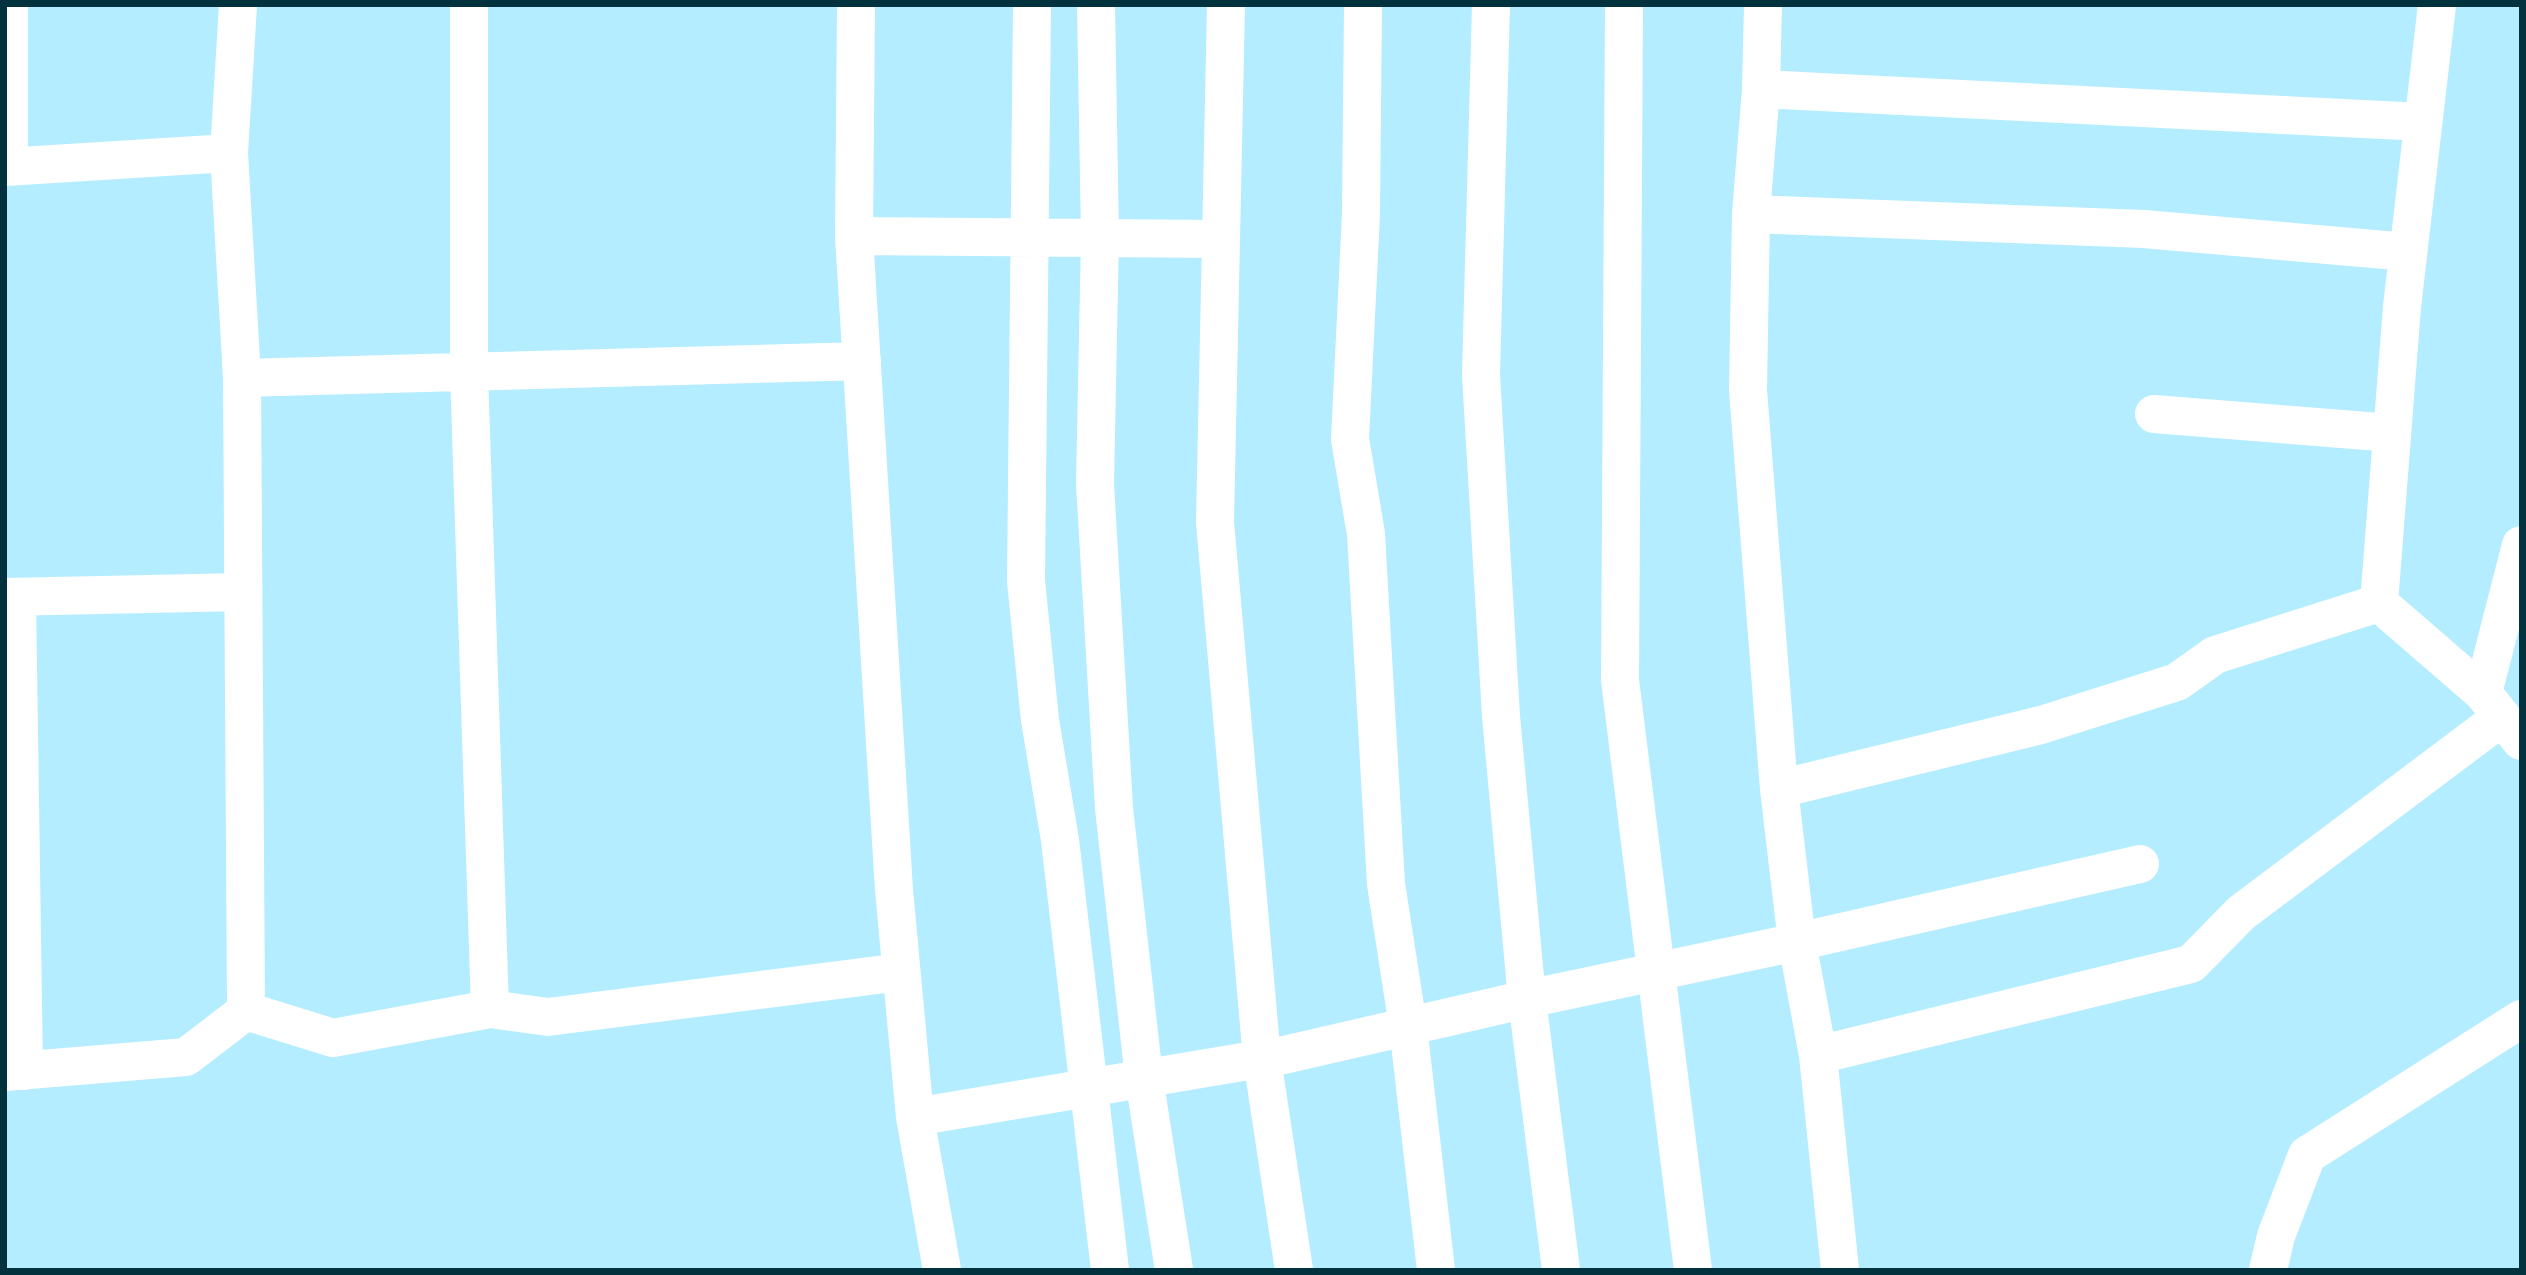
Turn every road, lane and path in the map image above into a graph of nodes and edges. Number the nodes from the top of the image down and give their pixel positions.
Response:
1 (9, 5) edge
2 (238, 5) edge
3 (469, 5) edge
4 (856, 5) edge
5 (1032, 5) edge
6 (1096, 5) edge
7 (1226, 5) edge
8 (1363, 5) edge
9 (1491, 5) edge
10 (1623, 5) edge
11 (1763, 5) edge
12 (2430, 6) edge
13 (1761, 89) junction
14 (2423, 122) junction
15 (229, 153) junction
16 (7, 167) edge
17 (1751, 214) junction
18 (854, 236) junction
19 (1030, 237) junction
20 (1100, 237) junction
21 (1221, 239) junction
22 (2409, 252) junction
23 (862, 361) junction
24 (469, 372) junction
25 (242, 378) junction
26 (2154, 414) dead end
27 (2392, 433) junction
28 (2521, 545) edge
29 (243, 592) junction
30 (11, 597) edge
31 (2379, 603) junction
32 (2502, 717) edge
33 (1779, 789) junction
34 (2140, 864) dead end
35 (1797, 943) junction
36 (901, 972) junction
37 (1656, 972) junction
38 (1527, 999) junction
39 (490, 1009) junction
40 (246, 1011) junction
41 (2521, 1019) edge
42 (1408, 1026) junction
43 (1818, 1055) junction
44 (1262, 1059) junction
45 (15, 1071) edge
46 (1144, 1078) junction
47 (1088, 1088) junction
48 (915, 1117) junction
49 (942, 1270) edge
50 (1110, 1270) edge
51 (1174, 1270) edge
52 (1294, 1270) edge
53 (1436, 1270) edge
54 (1560, 1270) edge
55 (1693, 1270) edge
56 (1840, 1270) edge
57 (2268, 1270) edge

1 - 16 street
2 - 15 street
3 - 24 street
4 - 18 street
5 - 19 street
6 - 20 street
7 - 21 street
8 - 42 street
9 - 38 street
10 - 37 street
11 - 13 street
12 - 14 street
13 - 14 street
13 - 17 street
14 - 22 street
15 - 16 street
15 - 25 street
17 - 22 street
17 - 33 street
18 - 19 street
18 - 23 street
19 - 20 street
19 - 47 street
20 - 21 street
20 - 46 street
21 - 44 street
22 - 27 street
23 - 24 street
23 - 36 street
24 - 25 street
24 - 39 street
25 - 29 street
26 - 27 street
27 - 31 street
28 - 32 street
29 - 30 street
29 - 40 street
30 - 45 street
31 - 32 street
31 - 33 street
32 - 43 street
33 - 35 street
34 - 35 street
35 - 37 street
35 - 43 street
36 - 39 street
36 - 48 street
37 - 38 street
37 - 55 street
38 - 42 street
38 - 54 street
39 - 40 street
40 - 45 street
41 - 57 street
42 - 44 street
42 - 53 street
43 - 56 street
44 - 46 street
44 - 52 street
46 - 47 street
46 - 51 street
47 - 48 street
47 - 50 street
48 - 49 street

